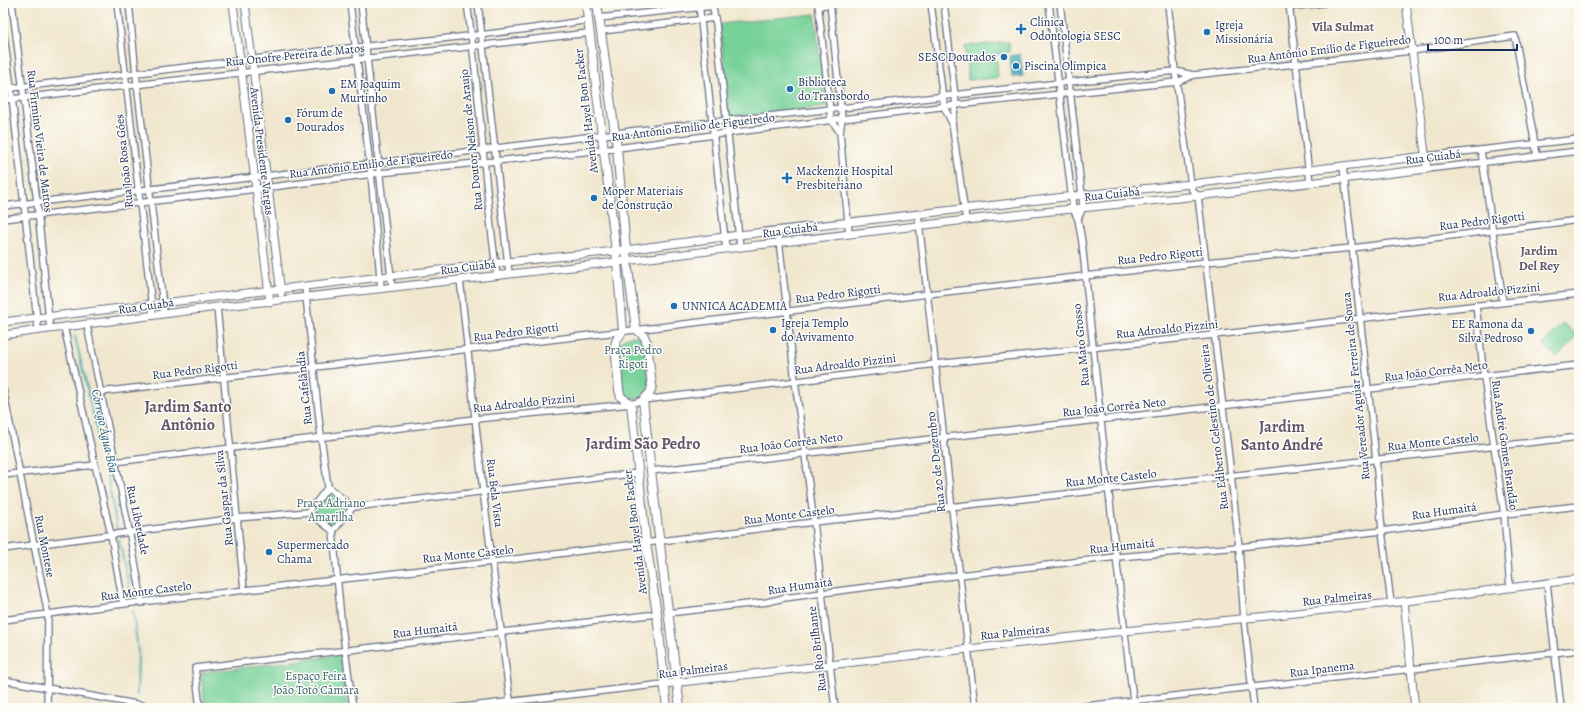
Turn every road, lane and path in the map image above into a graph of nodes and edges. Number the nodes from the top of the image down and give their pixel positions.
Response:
1 (12, 3) edge
2 (117, 3) edge
3 (129, 3) edge
4 (233, 3) edge
5 (245, 3) edge
6 (350, 3) edge
7 (361, 3) edge
8 (467, 3) edge
9 (478, 3) edge
10 (586, 3) edge
11 (597, 3) edge
12 (842, 3) edge
13 (931, 3) edge
14 (944, 3) edge
15 (1049, 3) edge
16 (1060, 3) edge
17 (1168, 3) edge
18 (1325, 3) edge
19 (1406, 3) edge
20 (713, 4) edge
21 (818, 4) edge
22 (830, 4) edge
23 (699, 5) edge
24 (1289, 5) edge
25 (599, 18) junction
26 (715, 18) junction
27 (588, 20) junction
28 (701, 20) junction
29 (3, 28) edge
30 (601, 31) junction
31 (589, 33) junction
32 (472, 34) junction
33 (482, 34) junction
34 (483, 45) junction
35 (366, 46) junction
36 (473, 46) junction
37 (356, 47) junction
38 (1412, 51) junction
39 (368, 58) junction
40 (251, 59) junction
41 (240, 60) junction
42 (357, 60) junction
43 (1297, 64) junction
44 (253, 71) junction
45 (1175, 71) junction
46 (241, 72) junction
47 (136, 74) junction
48 (125, 75) junction
49 (1194, 76) junction
50 (1069, 82) junction
51 (1177, 82) junction
52 (1059, 83) junction
53 (137, 85) junction
54 (127, 86) junction
55 (23, 87) junction
56 (12, 88) junction
57 (3, 89) edge
58 (1070, 93) junction
59 (1060, 94) junction
60 (954, 95) junction
61 (942, 96) junction
62 (24, 98) junction
63 (13, 99) junction
64 (3, 100) edge
65 (956, 105) junction
66 (944, 107) junction
67 (841, 108) junction
68 (830, 109) junction
69 (842, 119) junction
70 (727, 120) junction
71 (831, 120) junction
72 (712, 122) junction
73 (952, 123) junction
74 (840, 132) junction
75 (728, 133) junction
76 (615, 134) junction
77 (714, 135) junction
78 (601, 136) junction
79 (1579, 139) edge
80 (1535, 144) junction
81 (494, 148) junction
82 (617, 148) junction
83 (482, 150) junction
84 (603, 150) junction
85 (1481, 151) junction
86 (1579, 151) edge
87 (1537, 155) junction
88 (1426, 156) junction
89 (495, 160) junction
90 (484, 162) junction
91 (1482, 162) junction
92 (378, 163) junction
93 (369, 164) junction
94 (1343, 166) junction
95 (1427, 169) junction
96 (1309, 171) junction
97 (380, 173) junction
98 (371, 174) junction
99 (266, 175) junction
100 (254, 177) junction
101 (1344, 179) junction
102 (1310, 183) junction
103 (1191, 184) junction
104 (268, 188) junction
105 (150, 189) junction
106 (256, 189) junction
107 (139, 190) junction
108 (1082, 195) junction
109 (1072, 196) junction
110 (1198, 196) junction
111 (151, 201) junction
112 (38, 202) junction
113 (140, 202) junction
114 (24, 204) junction
115 (3, 206) edge
116 (1083, 207) junction
117 (965, 209) junction
118 (1073, 209) junction
119 (38, 214) junction
120 (918, 214) junction
121 (25, 216) junction
122 (3, 219) edge
123 (1078, 219) junction
124 (966, 220) junction
125 (1579, 220) edge
126 (848, 223) junction
127 (920, 226) junction
128 (778, 231) junction
129 (1492, 231) junction
130 (849, 234) junction
131 (739, 235) junction
132 (725, 237) junction
133 (696, 241) junction
134 (779, 243) junction
135 (740, 247) junction
136 (1352, 248) junction
137 (726, 249) junction
138 (626, 250) junction
139 (616, 251) junction
140 (698, 253) junction
141 (627, 261) junction
142 (507, 262) junction
143 (617, 262) junction
144 (1206, 262) junction
145 (496, 264) junction
146 (509, 274) junction
147 (497, 275) junction
148 (391, 276) junction
149 (1086, 276) junction
150 (380, 277) junction
151 (460, 279) junction
152 (304, 287) junction
153 (392, 287) junction
154 (381, 288) junction
155 (280, 289) junction
156 (269, 291) junction
157 (928, 294) junction
158 (1579, 294) edge
159 (306, 297) junction
160 (282, 300) junction
161 (270, 302) junction
162 (1503, 302) junction
163 (163, 303) junction
164 (152, 304) junction
165 (1476, 305) junction
166 (218, 307) junction
167 (787, 311) junction
168 (164, 314) junction
169 (48, 316) junction
170 (153, 316) junction
171 (37, 318) junction
172 (1359, 318) junction
173 (3, 322) edge
174 (87, 324) junction
175 (64, 327) junction
176 (50, 329) junction
177 (38, 330) junction
178 (636, 330) junction
179 (623, 331) junction
180 (3, 335) edge
181 (1214, 335) junction
182 (1092, 347) junction
183 (468, 349) junction
184 (936, 364) junction
185 (1579, 365) edge
186 (313, 367) junction
187 (224, 377) junction
188 (1484, 377) junction
189 (795, 381) junction
190 (3, 389) edge
191 (1368, 390) junction
192 (100, 392) junction
193 (643, 400) junction
194 (4, 403) edge
195 (631, 404) junction
196 (1223, 406) junction
197 (475, 419) junction
198 (1100, 419) junction
199 (321, 437) junction
200 (945, 437) junction
201 (1579, 437) edge
202 (1495, 446) junction
203 (231, 448) junction
204 (804, 452) junction
205 (1376, 459) junction
206 (114, 462) junction
207 (95, 465) junction
208 (651, 471) junction
209 (639, 472) junction
210 (20, 473) junction
211 (3, 475) edge
212 (1231, 475) junction
213 (328, 487) junction
214 (1108, 489) junction
215 (483, 491) junction
216 (952, 506) junction
217 (1579, 506) edge
218 (353, 507) junction
219 (309, 512) junction
220 (1504, 514) junction
221 (237, 518) junction
222 (814, 522) junction
223 (333, 531) junction
224 (1382, 531) junction
225 (130, 532) junction
226 (111, 535) junction
227 (660, 542) junction
228 (646, 543) junction
229 (34, 545) junction
230 (1239, 547) junction
231 (3, 548) edge
232 (1117, 557) junction
233 (492, 562) junction
234 (960, 576) junction
235 (337, 579) junction
236 (1579, 579) edge
237 (1547, 583) junction
238 (1510, 588) junction
239 (244, 590) junction
240 (822, 593) junction
241 (1404, 601) junction
242 (142, 603) junction
243 (1391, 603) junction
244 (123, 604) junction
245 (668, 613) junction
246 (657, 614) junction
247 (48, 615) junction
248 (1244, 619) junction
249 (3, 620) edge
250 (1125, 631) junction
251 (502, 632) junction
252 (969, 648) junction
253 (345, 650) junction
254 (1579, 650) edge
255 (1556, 652) junction
256 (830, 664) junction
257 (1411, 669) junction
258 (3, 680) edge
259 (677, 683) junction
260 (664, 684) junction
261 (1252, 688) junction
262 (48, 689) junction
263 (1133, 701) junction
264 (511, 705) edge
265 (47, 708) edge
266 (158, 708) edge
267 (200, 708) edge
268 (352, 708) edge
269 (454, 708) edge
270 (667, 708) edge
271 (680, 708) edge
272 (835, 708) edge
273 (975, 708) edge
274 (1068, 708) edge
275 (1134, 708) edge
276 (1254, 708) edge
277 (1415, 708) edge
278 (1561, 708) edge

1 - 55 street, Rua Firmino Vieira de Mattos
2 - 48 street, Rua João Rosa Góes
3 - 47 street, Rua João Rosa Góes
4 - 41 street, Avenida Presidente Vargas
5 - 40 street, Avenida Presidente Vargas
6 - 37 street
7 - 35 street
8 - 32 street, Rua Doutor Nelson de Araujo
9 - 33 street, Rua Doutor Nelson de Araujo
10 - 27 main road, Avenida Hayel Bon Facker
11 - 25 main road, Avenida Hayel Bon Facker
12 - 22 street
13 - 61 street
14 - 60 street
15 - 52 street, Rua Mato Grosso
16 - 50 street
17 - 45 street, Rua Ediberto Celestino de Oliveira
18 - 24 street
19 - 38 street
20 - 23 street
20 - 26 street
21 - 22 street
21 - 68 street
22 - 67 street
23 - 25 street
23 - 28 street
24 - 43 street
25 - 30 main road, Avenida Hayel Bon Facker
26 - 28 street
26 - 70 street
27 - 31 main road, Avenida Hayel Bon Facker
27 - 33 street, Rua Onofre Pereira de Matos
28 - 30 street
28 - 72 street
29 - 56 street, Rua Firmino Vieira de Mattos
30 - 76 main road, Avenida Hayel Bon Facker
31 - 34 street, Rua Onofre Pereira de Matos
31 - 78 main road, Avenida Hayel Bon Facker
32 - 33 street, Rua Onofre Pereira de Matos
32 - 35 street, Rua Onofre Pereira de Matos
32 - 36 street, Rua Doutor Nelson de Araujo
33 - 34 street, Rua Doutor Nelson de Araujo
34 - 36 street, Rua Onofre Pereira de Matos
34 - 81 street, Rua Doutor Nelson de Araujo
35 - 37 street, Rua Onofre Pereira de Matos
35 - 39 street
36 - 39 street, Rua Onofre Pereira de Matos
36 - 83 street, Rua Doutor Nelson de Araujo
37 - 40 street, Rua Onofre Pereira de Matos
37 - 42 street
38 - 43 street, Rua Antônio Emílio de Figueiredo
38 - 80 street, Rua Antônio Emílio de Figueiredo
38 - 88 street
39 - 42 street, Rua Onofre Pereira de Matos
39 - 92 street
40 - 41 street, Rua Onofre Pereira de Matos
40 - 44 street, Avenida Presidente Vargas
41 - 46 street, Avenida Presidente Vargas
41 - 47 street, Rua Onofre Pereira de Matos
42 - 44 street, Rua Onofre Pereira de Matos
42 - 93 street
43 - 49 street, Rua Antônio Emílio de Figueiredo
43 - 96 street
44 - 46 street, Rua Onofre Pereira de Matos
44 - 99 street, Avenida Presidente Vargas
45 - 49 street, Rua Antônio Emílio de Figueiredo
45 - 50 street, Rua Antônio Emílio de Figueiredo
45 - 51 street, Rua Ediberto Celestino de Oliveira
46 - 53 street, Rua Onofre Pereira de Matos
46 - 100 street, Avenida Presidente Vargas
47 - 48 street, Rua Onofre Pereira de Matos
47 - 53 street, Rua João Rosa Góes
48 - 54 street, Rua João Rosa Góes
48 - 55 street, Rua Onofre Pereira de Matos
49 - 51 street, Rua Antônio Emílio de Figueiredo
50 - 52 street, Rua Antônio Emílio de Figueiredo
50 - 58 street
51 - 58 street, Rua Antônio Emílio de Figueiredo
51 - 103 street, Rua Ediberto Celestino de Oliveira
52 - 59 street, Rua Mato Grosso
52 - 60 street, Rua Antônio Emílio de Figueiredo
53 - 54 street, Rua Onofre Pereira de Matos
53 - 105 street, Rua João Rosa Góes
54 - 62 street, Rua Onofre Pereira de Matos
54 - 107 street, Rua João Rosa Góes
55 - 56 street, Rua Onofre Pereira de Matos
55 - 62 street, Rua Firmino Vieira de Mattos
56 - 57 street, Rua Onofre Pereira de Matos
56 - 63 street, Rua Firmino Vieira de Mattos
58 - 59 street, Rua Antônio Emílio de Figueiredo
58 - 108 street
59 - 65 street, Rua Antônio Emílio de Figueiredo
59 - 109 street, Rua Mato Grosso
60 - 61 street, Rua Antônio Emílio de Figueiredo
60 - 65 street
61 - 66 street
61 - 67 street, Rua Antônio Emílio de Figueiredo
62 - 63 street, Rua Onofre Pereira de Matos
62 - 112 street, Rua Firmino Vieira de Mattos
63 - 64 street, Rua Onofre Pereira de Matos
63 - 114 street, Rua Firmino Vieira de Mattos
65 - 66 street, Rua Antônio Emílio de Figueiredo
65 - 73 street
66 - 69 street, Rua Antônio Emílio de Figueiredo
66 - 73 street
67 - 68 street, Rua Antônio Emílio de Figueiredo
67 - 69 street
68 - 70 street, Rua Antônio Emílio de Figueiredo
68 - 71 street
69 - 71 street, Rua Antônio Emílio de Figueiredo
69 - 74 street
70 - 72 street, Rua Antônio Emílio de Figueiredo
70 - 75 street
71 - 74 street
71 - 75 street, Rua Antônio Emílio de Figueiredo
72 - 76 street, Rua Antônio Emílio de Figueiredo
72 - 77 street
73 - 117 street
74 - 126 street
75 - 77 street, Rua Antônio Emílio de Figueiredo
75 - 131 street
76 - 78 street, Rua Antônio Emílio de Figueiredo
76 - 82 main road, Avenida Hayel Bon Facker
77 - 82 street, Rua Antônio Emílio de Figueiredo
77 - 132 street
78 - 81 street, Rua Antônio Emílio de Figueiredo
78 - 84 main road, Avenida Hayel Bon Facker
79 - 80 street, Rua Cuiabá
80 - 85 street, Rua Cuiabá
80 - 87 street
81 - 83 street, Rua Antônio Emílio de Figueiredo
81 - 89 street, Rua Doutor Nelson de Araujo
82 - 84 street, Rua Antônio Emílio de Figueiredo
82 - 138 main road, Avenida Hayel Bon Facker
83 - 90 street, Rua Doutor Nelson de Araujo
83 - 92 street, Rua Antônio Emílio de Figueiredo
84 - 89 street, Rua Antônio Emílio de Figueiredo
84 - 139 main road, Avenida Hayel Bon Facker
85 - 88 street, Rua Cuiabá
85 - 91 street
86 - 87 street, Rua Cuiabá
87 - 91 street, Rua Cuiabá
88 - 94 street, Rua Cuiabá
88 - 95 street
89 - 90 street, Rua Antônio Emílio de Figueiredo
89 - 142 street, Rua Doutor Nelson de Araujo
90 - 97 street, Rua Antônio Emílio de Figueiredo
90 - 145 street, Rua Doutor Nelson de Araujo
91 - 95 street, Rua Cuiabá
91 - 129 street
92 - 93 street, Rua Antônio Emílio de Figueiredo
92 - 97 street
93 - 98 street
93 - 99 street, Rua Antônio Emílio de Figueiredo
94 - 96 street, Rua Cuiabá
94 - 101 street, Rua Vereador Aguiar Ferreira de Souza
95 - 101 street, Rua Cuiabá
96 - 102 street
96 - 103 street, Rua Cuiabá
97 - 98 street, Rua Antônio Emílio de Figueiredo
97 - 148 street
98 - 104 street, Rua Antônio Emílio de Figueiredo
98 - 150 street
99 - 100 street, Rua Antônio Emílio de Figueiredo
99 - 104 street, Avenida Presidente Vargas
100 - 105 street, Rua Antônio Emílio de Figueiredo
100 - 106 street, Avenida Presidente Vargas
101 - 102 street, Rua Cuiabá
101 - 136 street, Rua Vereador Aguiar Ferreira de Souza
102 - 110 street, Rua Cuiabá
103 - 108 street, Rua Cuiabá
103 - 110 street, Rua Ediberto Celestino de Oliveira
104 - 106 street, Rua Antônio Emílio de Figueiredo
104 - 155 street, Avenida Presidente Vargas
105 - 107 street, Rua Antônio Emílio de Figueiredo
105 - 111 street, Rua João Rosa Góes
106 - 111 street, Rua Antônio Emílio de Figueiredo
106 - 156 street, Avenida Presidente Vargas
107 - 112 street, Rua Antônio Emílio de Figueiredo
107 - 113 street, Rua João Rosa Góes
108 - 109 street, Rua Cuiabá
108 - 116 street
109 - 117 street, Rua Cuiabá
109 - 118 street, Rua Mato Grosso
110 - 116 street, Rua Cuiabá
110 - 144 street, Rua Ediberto Celestino de Oliveira
111 - 113 street, Rua Antônio Emílio de Figueiredo
111 - 163 street, Rua João Rosa Góes
112 - 114 street, Rua Antônio Emílio de Figueiredo
112 - 119 street, Rua Firmino Vieira de Mattos
113 - 119 street, Rua Antônio Emílio de Figueiredo
113 - 164 street, Rua João Rosa Góes
114 - 115 street, Rua Antônio Emílio de Figueiredo
114 - 121 street, Rua Firmino Vieira de Mattos
116 - 118 street, Rua Cuiabá
116 - 123 street
117 - 120 street, Rua Cuiabá
117 - 124 street
118 - 123 street, Rua Mato Grosso
118 - 124 street, Rua Cuiabá
119 - 121 street, Rua Antônio Emílio de Figueiredo
119 - 169 street, Rua Firmino Vieira de Mattos
120 - 126 street, Rua Cuiabá
120 - 127 street, Rua 20 de Dezembro
121 - 122 street, Rua Antônio Emílio de Figueiredo
121 - 171 street, Rua Firmino Vieira de Mattos
123 - 149 street, Rua Mato Grosso
124 - 127 street, Rua Cuiabá
125 - 129 street, Rua Pedro Rigotti
126 - 128 street, Rua Cuiabá
126 - 130 street
127 - 130 street, Rua Cuiabá
127 - 157 street, Rua 20 de Dezembro
128 - 131 street, Rua Cuiabá
128 - 134 street, Rua Rio Brilhante
129 - 136 street, Rua Pedro Rigotti
129 - 162 street
130 - 134 street, Rua Cuiabá
131 - 132 street, Rua Cuiabá
131 - 135 street
132 - 133 street, Rua Cuiabá
132 - 137 street
133 - 138 street, Rua Cuiabá
133 - 140 street
134 - 135 street, Rua Cuiabá
134 - 167 street, Rua Rio Brilhante
135 - 137 street, Rua Cuiabá
136 - 144 street, Rua Pedro Rigotti
136 - 172 street, Rua Vereador Aguiar Ferreira de Souza
137 - 140 street, Rua Cuiabá
138 - 139 street, Rua Cuiabá
138 - 141 main road, Avenida Hayel Bon Facker
139 - 142 street, Rua Cuiabá
139 - 143 main road, Avenida Hayel Bon Facker
140 - 141 street, Rua Cuiabá
141 - 143 street, Rua Cuiabá
141 - 178 main road, Avenida Hayel Bon Facker
142 - 145 street, Rua Cuiabá
142 - 146 street, Rua Doutor Nelson de Araujo
143 - 146 street, Rua Cuiabá
143 - 179 main road, Avenida Hayel Bon Facker
144 - 149 street, Rua Pedro Rigotti
144 - 181 street, Rua Ediberto Celestino de Oliveira
145 - 147 street, Rua Doutor Nelson de Araujo
145 - 148 street, Rua Cuiabá
146 - 147 street, Rua Cuiabá
147 - 151 street, Rua Cuiabá
148 - 150 street, Rua Cuiabá
148 - 153 street
149 - 157 street, Rua Pedro Rigotti
149 - 182 street, Rua Mato Grosso
150 - 152 street, Rua Cuiabá
150 - 154 street
151 - 153 street, Rua Cuiabá
151 - 183 street, Rua Bela Vista
152 - 155 street, Rua Cuiabá
152 - 159 street, Rua Cafelândia
153 - 154 street, Rua Cuiabá
154 - 159 street, Rua Cuiabá
155 - 156 street, Rua Cuiabá
155 - 160 street, Avenida Presidente Vargas
156 - 161 street, Avenida Presidente Vargas
156 - 163 street, Rua Cuiabá
157 - 167 street, Rua Pedro Rigotti
157 - 184 street, Rua 20 de Dezembro
158 - 162 street, Rua Adroaldo Pizzini
159 - 160 street, Rua Cuiabá
159 - 186 street, Rua Cafelândia
160 - 161 street, Rua Cuiabá
161 - 166 street, Rua Cuiabá
162 - 165 street, Rua Adroaldo Pizzini
163 - 164 street, Rua Cuiabá
163 - 168 street, Rua João Rosa Góes
164 - 169 street, Rua Cuiabá
164 - 170 street, Rua João Rosa Góes
165 - 172 street, Rua Adroaldo Pizzini
165 - 188 street, Rua André Gomes Brandão
166 - 168 street, Rua Cuiabá
166 - 187 street, Rua Gaspar da Silva
167 - 178 street, Rua Pedro Rigotti
167 - 189 street, Rua Rio Brilhante
168 - 170 street, Rua Cuiabá
169 - 171 street, Rua Cuiabá
169 - 176 street, Rua Firmino Vieira de Mattos
170 - 174 street, Rua Cuiabá
171 - 173 street, Rua Cuiabá
171 - 177 street, Rua Firmino Vieira de Mattos
172 - 181 street, Rua Adroaldo Pizzini
172 - 191 street, Rua Vereador Aguiar Ferreira de Souza
174 - 175 street, Rua Cuiabá
174 - 192 street, Rua Liberdade
175 - 176 street, Rua Cuiabá
175 - 207 street
176 - 177 street, Rua Cuiabá
177 - 180 street, Rua Cuiabá
178 - 179 street, Rua Pedro Rigotti
178 - 193 main road, Avenida Hayel Bon Facker
179 - 183 street, Rua Pedro Rigotti
179 - 195 main road, Avenida Hayel Bon Facker
181 - 182 street, Rua Adroaldo Pizzini
181 - 196 street, Rua Ediberto Celestino de Oliveira
182 - 184 street, Rua Adroaldo Pizzini
182 - 198 street, Rua Mato Grosso
183 - 186 street, Rua Pedro Rigotti
183 - 197 street, Rua Bela Vista
184 - 189 street, Rua Adroaldo Pizzini
184 - 200 street, Rua 20 de Dezembro
185 - 188 street, Rua João Corrêa Neto
186 - 187 street, Rua Pedro Rigotti
186 - 199 street, Rua Cafelândia
187 - 192 street, Rua Pedro Rigotti
187 - 203 street, Rua Gaspar da Silva
188 - 191 street, Rua João Corrêa Neto
188 - 202 street, Rua André Gomes Brandão
189 - 193 street, Rua Adroaldo Pizzini
189 - 204 street, Rua Rio Brilhante
190 - 194 street, Rua Montese
191 - 196 street, Rua João Corrêa Neto
191 - 205 street, Rua Vereador Aguiar Ferreira de Souza
192 - 206 street, Rua Liberdade
193 - 195 street, Rua Adroaldo Pizzini
193 - 208 main road, Avenida Hayel Bon Facker
194 - 210 street, Rua Montese
195 - 197 street, Rua Adroaldo Pizzini
195 - 209 main road, Avenida Hayel Bon Facker
196 - 198 street, Rua João Corrêa Neto
196 - 212 street, Rua Ediberto Celestino de Oliveira
197 - 199 street, Rua Adroaldo Pizzini
197 - 215 street, Rua Bela Vista
198 - 200 street, Rua João Corrêa Neto
198 - 214 street, Rua Mato Grosso
199 - 203 street, Rua Adroaldo Pizzini
199 - 213 street, Rua Cafelândia
200 - 204 street, Rua João Corrêa Neto
200 - 216 street, Rua 20 de Dezembro
201 - 202 street, Rua Monte Castelo
202 - 205 street, Rua Monte Castelo
202 - 220 street, Rua André Gomes Brandão
203 - 206 street, Rua Adroaldo Pizzini
203 - 221 street, Rua Gaspar da Silva
204 - 208 street, Rua João Corrêa Neto
204 - 222 street, Rua Rio Brilhante
205 - 212 street, Rua Monte Castelo
205 - 224 street, Rua Vereador Aguiar Ferreira de Souza
206 - 225 street, Rua Liberdade
207 - 210 street
207 - 226 street
208 - 227 main road, Avenida Hayel Bon Facker
209 - 215 street
209 - 228 main road, Avenida Hayel Bon Facker
210 - 211 street
210 - 229 street, Rua Montese
212 - 214 street, Rua Monte Castelo
212 - 230 street, Rua Ediberto Celestino de Oliveira
213 - 218 street
213 - 219 street
214 - 216 street, Rua Monte Castelo
214 - 232 street, Rua Mato Grosso
215 - 218 street
215 - 233 street, Rua Bela Vista
216 - 222 street, Rua Monte Castelo
216 - 234 street, Rua 20 de Dezembro
217 - 220 street, Rua Humaitá
218 - 223 street
219 - 221 street
219 - 223 street
220 - 224 street, Rua Humaitá
220 - 238 street, Rua André Gomes Brandão
221 - 225 street
221 - 239 street, Rua Gaspar da Silva
222 - 227 street, Rua Monte Castelo
222 - 240 street, Rua Rio Brilhante
223 - 235 street
224 - 230 street, Rua Humaitá
224 - 243 street, Rua Vereador Aguiar Ferreira de Souza
225 - 226 street
225 - 242 street, Rua Liberdade
226 - 229 street
226 - 244 street
227 - 228 street, Rua Monte Castelo
227 - 245 main road, Avenida Hayel Bon Facker
228 - 233 street, Rua Monte Castelo
228 - 246 main road, Avenida Hayel Bon Facker
229 - 231 street
229 - 247 street, Rua Montese
230 - 232 street, Rua Humaitá
230 - 248 street, Rua Ediberto Celestino de Oliveira
232 - 234 street, Rua Humaitá
232 - 250 street, Rua Mato Grosso
233 - 235 street, Rua Monte Castelo
233 - 251 street, Rua Bela Vista
234 - 240 street, Rua Humaitá
234 - 252 street, Rua 20 de Dezembro
235 - 239 street, Rua Monte Castelo
235 - 253 street
236 - 237 street, Rua Palmeiras
237 - 238 street, Rua Palmeiras
237 - 255 street
238 - 241 street, Rua Palmeiras
239 - 242 street, Rua Monte Castelo
240 - 245 street, Rua Humaitá
240 - 256 street, Rua Rio Brilhante
241 - 243 street, Rua Palmeiras
241 - 257 street
242 - 244 street, Rua Monte Castelo
243 - 248 street, Rua Palmeiras
244 - 247 street, Rua Monte Castelo
245 - 259 main road, Avenida Hayel Bon Facker
246 - 251 street, Rua Humaitá
246 - 260 main road, Avenida Hayel Bon Facker
247 - 249 street, Rua Monte Castelo
247 - 262 street, Rua Montese
248 - 250 street, Rua Palmeiras
248 - 261 street, Rua Ediberto Celestino de Oliveira
250 - 252 street, Rua Palmeiras
250 - 263 street, Rua Mato Grosso
251 - 253 street, Rua Humaitá
251 - 264 street, Rua Bela Vista
252 - 256 street, Rua Palmeiras
252 - 273 street, Rua 20 de Dezembro
253 - 267 street, Rua Humaitá
253 - 268 street
254 - 255 street, Rua Ipanema
255 - 257 street, Rua Ipanema
255 - 278 street
256 - 259 street, Rua Palmeiras
256 - 272 street, Rua Rio Brilhante
257 - 261 street, Rua Ipanema
257 - 277 street
258 - 262 street
259 - 260 street, Rua Palmeiras
259 - 271 main road, Avenida Hayel Bon Facker
260 - 264 street, Rua Palmeiras
260 - 270 main road, Avenida Hayel Bon Facker
261 - 263 street, Rua Ipanema
261 - 276 street, Rua Ediberto Celestino de Oliveira
262 - 265 street, Rua Montese
262 - 266 street
263 - 274 street, Rua Ipanema
263 - 275 street, Rua Mato Grosso
264 - 269 street, Rua Palmeiras

